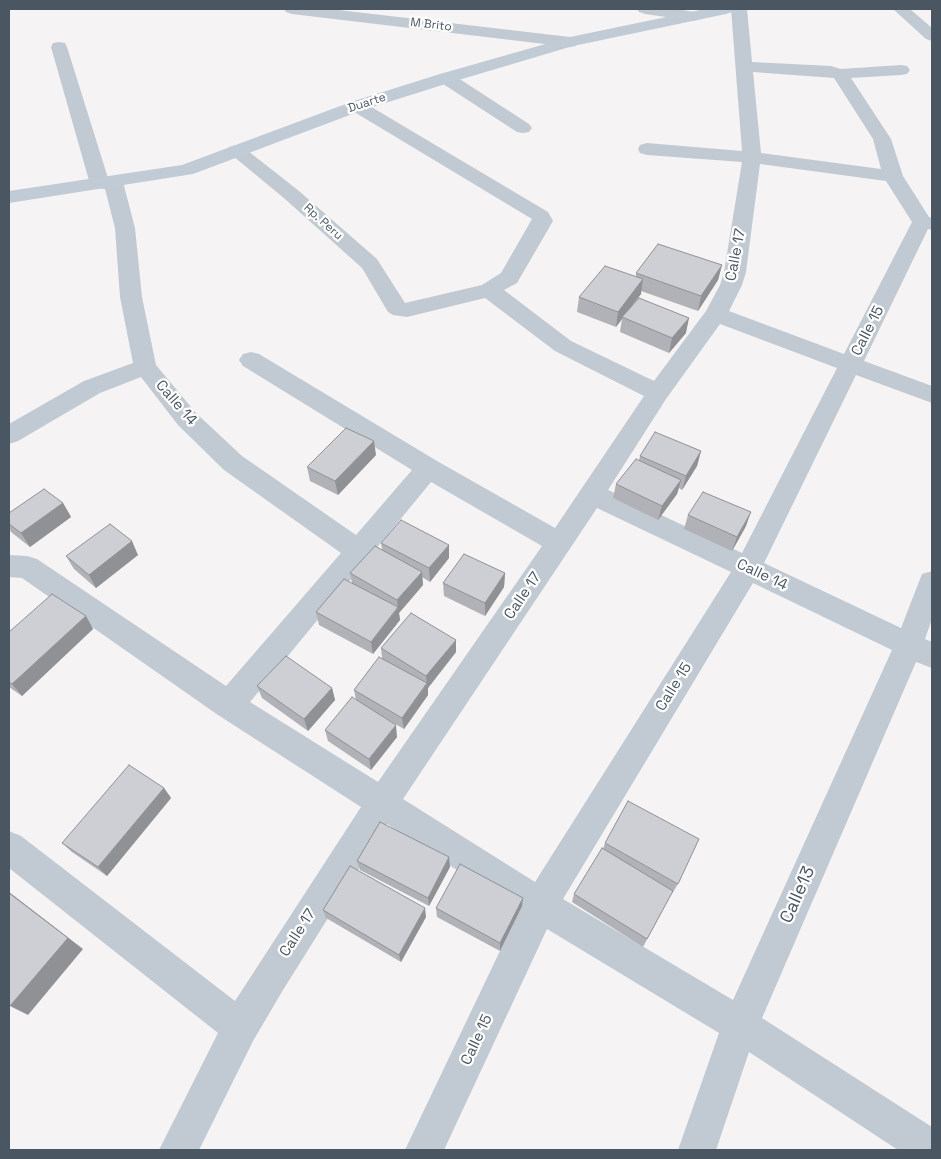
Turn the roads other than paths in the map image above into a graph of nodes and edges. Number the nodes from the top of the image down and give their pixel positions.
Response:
1 (292, 9) edge
2 (440, 9) edge
3 (644, 9) edge
4 (726, 9) edge
5 (739, 9) edge
6 (900, 9) edge
7 (348, 12) edge
8 (694, 16) junction
9 (430, 25) junction
10 (932, 36) edge
11 (570, 42) junction
12 (58, 48) dead end
13 (744, 67) junction
14 (902, 70) dead end
15 (840, 74) junction
16 (446, 78) junction
17 (357, 106) junction
18 (524, 128) dead end
19 (647, 149) dead end
20 (236, 150) junction
21 (752, 157) junction
22 (893, 176) junction
23 (106, 183) junction
24 (9, 197) edge
25 (927, 223) edge
26 (489, 290) junction
27 (716, 314) junction
28 (251, 360) dead end
29 (851, 365) junction
30 (145, 367) junction
31 (658, 393) junction
32 (932, 395) edge
33 (9, 435) edge
34 (428, 468) junction
35 (592, 494) junction
36 (559, 543) junction
37 (359, 551) junction
38 (9, 566) edge
39 (748, 568) junction
40 (932, 582) edge
41 (921, 650) edge
42 (229, 705) junction
43 (382, 803) junction
44 (9, 847) edge
45 (540, 905) junction
46 (740, 1025) junction
47 (240, 1028) junction
48 (178, 1150) edge
49 (424, 1150) edge
50 (697, 1150) edge
51 (932, 1150) edge

1 - 7 street, M Brito
2 - 9 street
3 - 8 street
4 - 8 street, Duarte
5 - 13 street, Calle 17
6 - 10 street
7 - 9 street, M Brito
8 - 11 street, Duarte
9 - 11 street, M Brito
11 - 16 street, Duarte
12 - 23 street, Calle 14
13 - 15 street
13 - 21 street, Calle 17
14 - 15 street
15 - 22 street
16 - 17 street, Duarte
16 - 18 street
17 - 20 street, Duarte
17 - 26 street
19 - 21 street
20 - 23 street, Duarte
20 - 26 street, Rp. Peru
21 - 22 street
21 - 27 street, Calle 17
22 - 25 street
23 - 24 street, Duarte
23 - 30 street, Calle 14
25 - 29 street, Calle 15
26 - 31 street
27 - 29 street
27 - 31 street, Calle 17
28 - 34 street
29 - 32 street
29 - 39 street, Calle 15
30 - 33 street
30 - 37 street, Calle 14
31 - 35 street, Calle 17
34 - 36 street
34 - 37 street
35 - 36 street, Calle 17
35 - 39 street, Calle 14
36 - 43 street, Calle 17
37 - 42 street
38 - 42 street
39 - 41 street, Calle 14
39 - 45 street, Calle 15
40 - 41 street, Calle13
41 - 46 street, Calle13
42 - 43 street
43 - 45 street
43 - 47 street, Calle 17
44 - 47 street
45 - 46 street
45 - 49 street, Calle 15
46 - 50 street, Calle13
46 - 51 street
47 - 48 street, Calle 17

